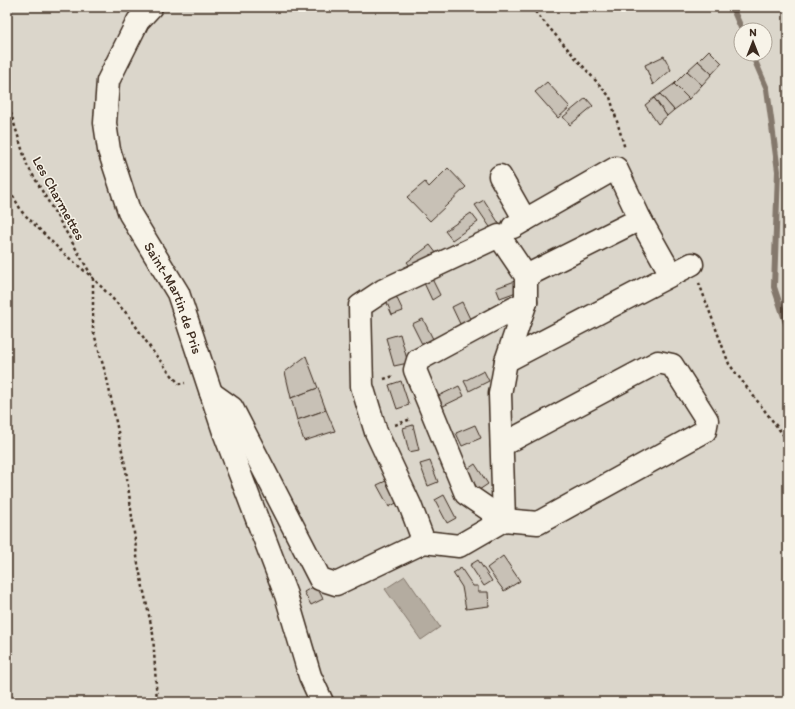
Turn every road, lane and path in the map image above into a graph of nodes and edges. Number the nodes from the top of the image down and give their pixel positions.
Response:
1 (151, 7) edge
2 (532, 7) edge
3 (610, 97) dead end
4 (7, 101) edge
5 (500, 176) dead end
6 (7, 185) edge
7 (640, 219) junction
8 (525, 220) junction
9 (499, 236) junction
10 (692, 264) dead end
11 (671, 274) junction
12 (526, 276) junction
13 (93, 278) junction
14 (526, 302) junction
15 (506, 361) junction
16 (414, 370) junction
17 (209, 386) junction
18 (362, 386) junction
19 (431, 411) junction
20 (376, 432) junction
21 (502, 445) junction
22 (504, 520) junction
23 (424, 542) junction
24 (157, 702) edge
25 (322, 702) edge

1 - 17 street, Saint-Martin de Pris
2 - 3 path
4 - 13 path, Les Charmettes
5 - 8 street
6 - 13 path
7 - 8 street
7 - 11 street
7 - 12 street
8 - 9 street
9 - 12 street
9 - 18 street
10 - 11 street
11 - 15 street
12 - 14 street
13 - 17 path
13 - 24 path
14 - 15 street
14 - 16 street
15 - 21 street
16 - 18 path
16 - 19 street
17 - 23 street
17 - 25 street, Saint-Martin de Pris
18 - 20 street
19 - 20 path
19 - 22 street
20 - 23 street
21 - 22 street
21 - 22 street
22 - 23 street

